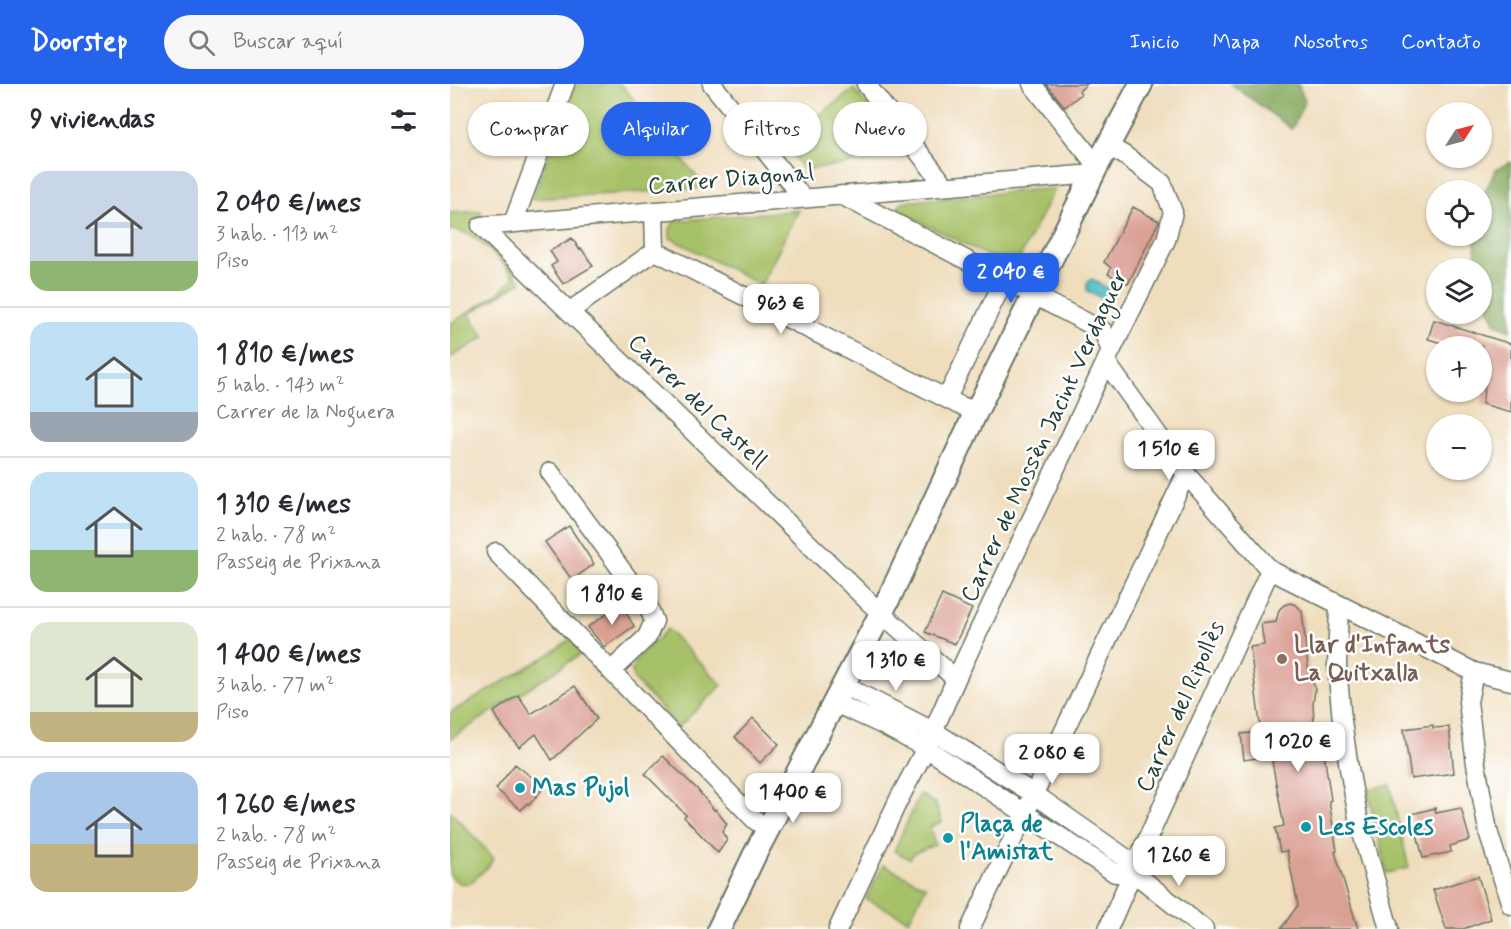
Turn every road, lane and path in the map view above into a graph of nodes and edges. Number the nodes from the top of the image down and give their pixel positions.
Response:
1 (565, 84) edge
2 (712, 84) edge
3 (866, 84) edge
4 (1032, 84) edge
5 (1141, 84) edge
6 (1108, 146) junction
7 (1095, 170) junction
8 (945, 186) junction
9 (841, 195) junction
10 (803, 198) junction
11 (654, 211) junction
12 (513, 223) junction
13 (481, 226) joint
14 (655, 251) junction
15 (1004, 280) junction
16 (1034, 295) junction
17 (570, 311) junction
18 (1109, 357) junction
19 (947, 398) junction
20 (976, 412) junction
21 (550, 472) dead end
22 (1186, 474) junction
23 (496, 552) dead end
24 (1270, 570) junction
25 (1339, 605) junction
26 (880, 612) junction
27 (612, 670) junction
28 (1474, 672) junction
29 (956, 679) junction
30 (1511, 681) edge
31 (838, 693) junction
32 (933, 731) junction
33 (926, 748) junction
34 (1034, 794) junction
35 (1026, 813) junction
36 (768, 829) junction
37 (1132, 872) junction
38 (1511, 905) edge
39 (719, 929) edge
40 (838, 929) edge
41 (970, 929) edge
42 (1108, 929) edge
43 (1204, 929) edge
44 (1389, 929) edge

1 - 12 street
2 - 10 street
3 - 8 street
4 - 7 street
5 - 6 street
6 - 7 street
6 - 18 street, Carrer de Mossèn Jacint Verdaguer
7 - 8 street, Carrer Diagonal
7 - 16 street
8 - 9 street, Carrer Diagonal
9 - 10 street, Carrer Diagonal
9 - 15 street
10 - 11 street, Carrer Diagonal
11 - 12 street, Carrer Diagonal
11 - 14 street
12 - 13 street, Carrer Diagonal
13 - 17 street, Carrer del Castell
14 - 17 street
14 - 19 street
15 - 16 street
15 - 19 street
16 - 18 street
16 - 20 street
17 - 26 street, Carrer del Castell
18 - 22 street
18 - 29 street, Carrer de Mossèn Jacint Verdaguer
19 - 20 street
20 - 26 street
21 - 27 street
22 - 24 street
22 - 34 street
23 - 27 street
24 - 25 street
24 - 37 street, Carrer del Ripollès
25 - 28 street
25 - 44 street
26 - 29 street
26 - 31 street
27 - 36 street
28 - 30 street
28 - 38 street
29 - 32 street, Carrer de Mossèn Jacint Verdaguer
31 - 32 street
31 - 33 street
31 - 36 street
32 - 33 street, Carrer de Mossèn Jacint Verdaguer
32 - 34 street
33 - 35 street
33 - 40 street, Carrer de Mossèn Jacint Verdaguer
34 - 35 street
34 - 37 street
35 - 37 street
35 - 41 street
36 - 39 street
37 - 42 street, Carrer del Ripollès
37 - 43 street

